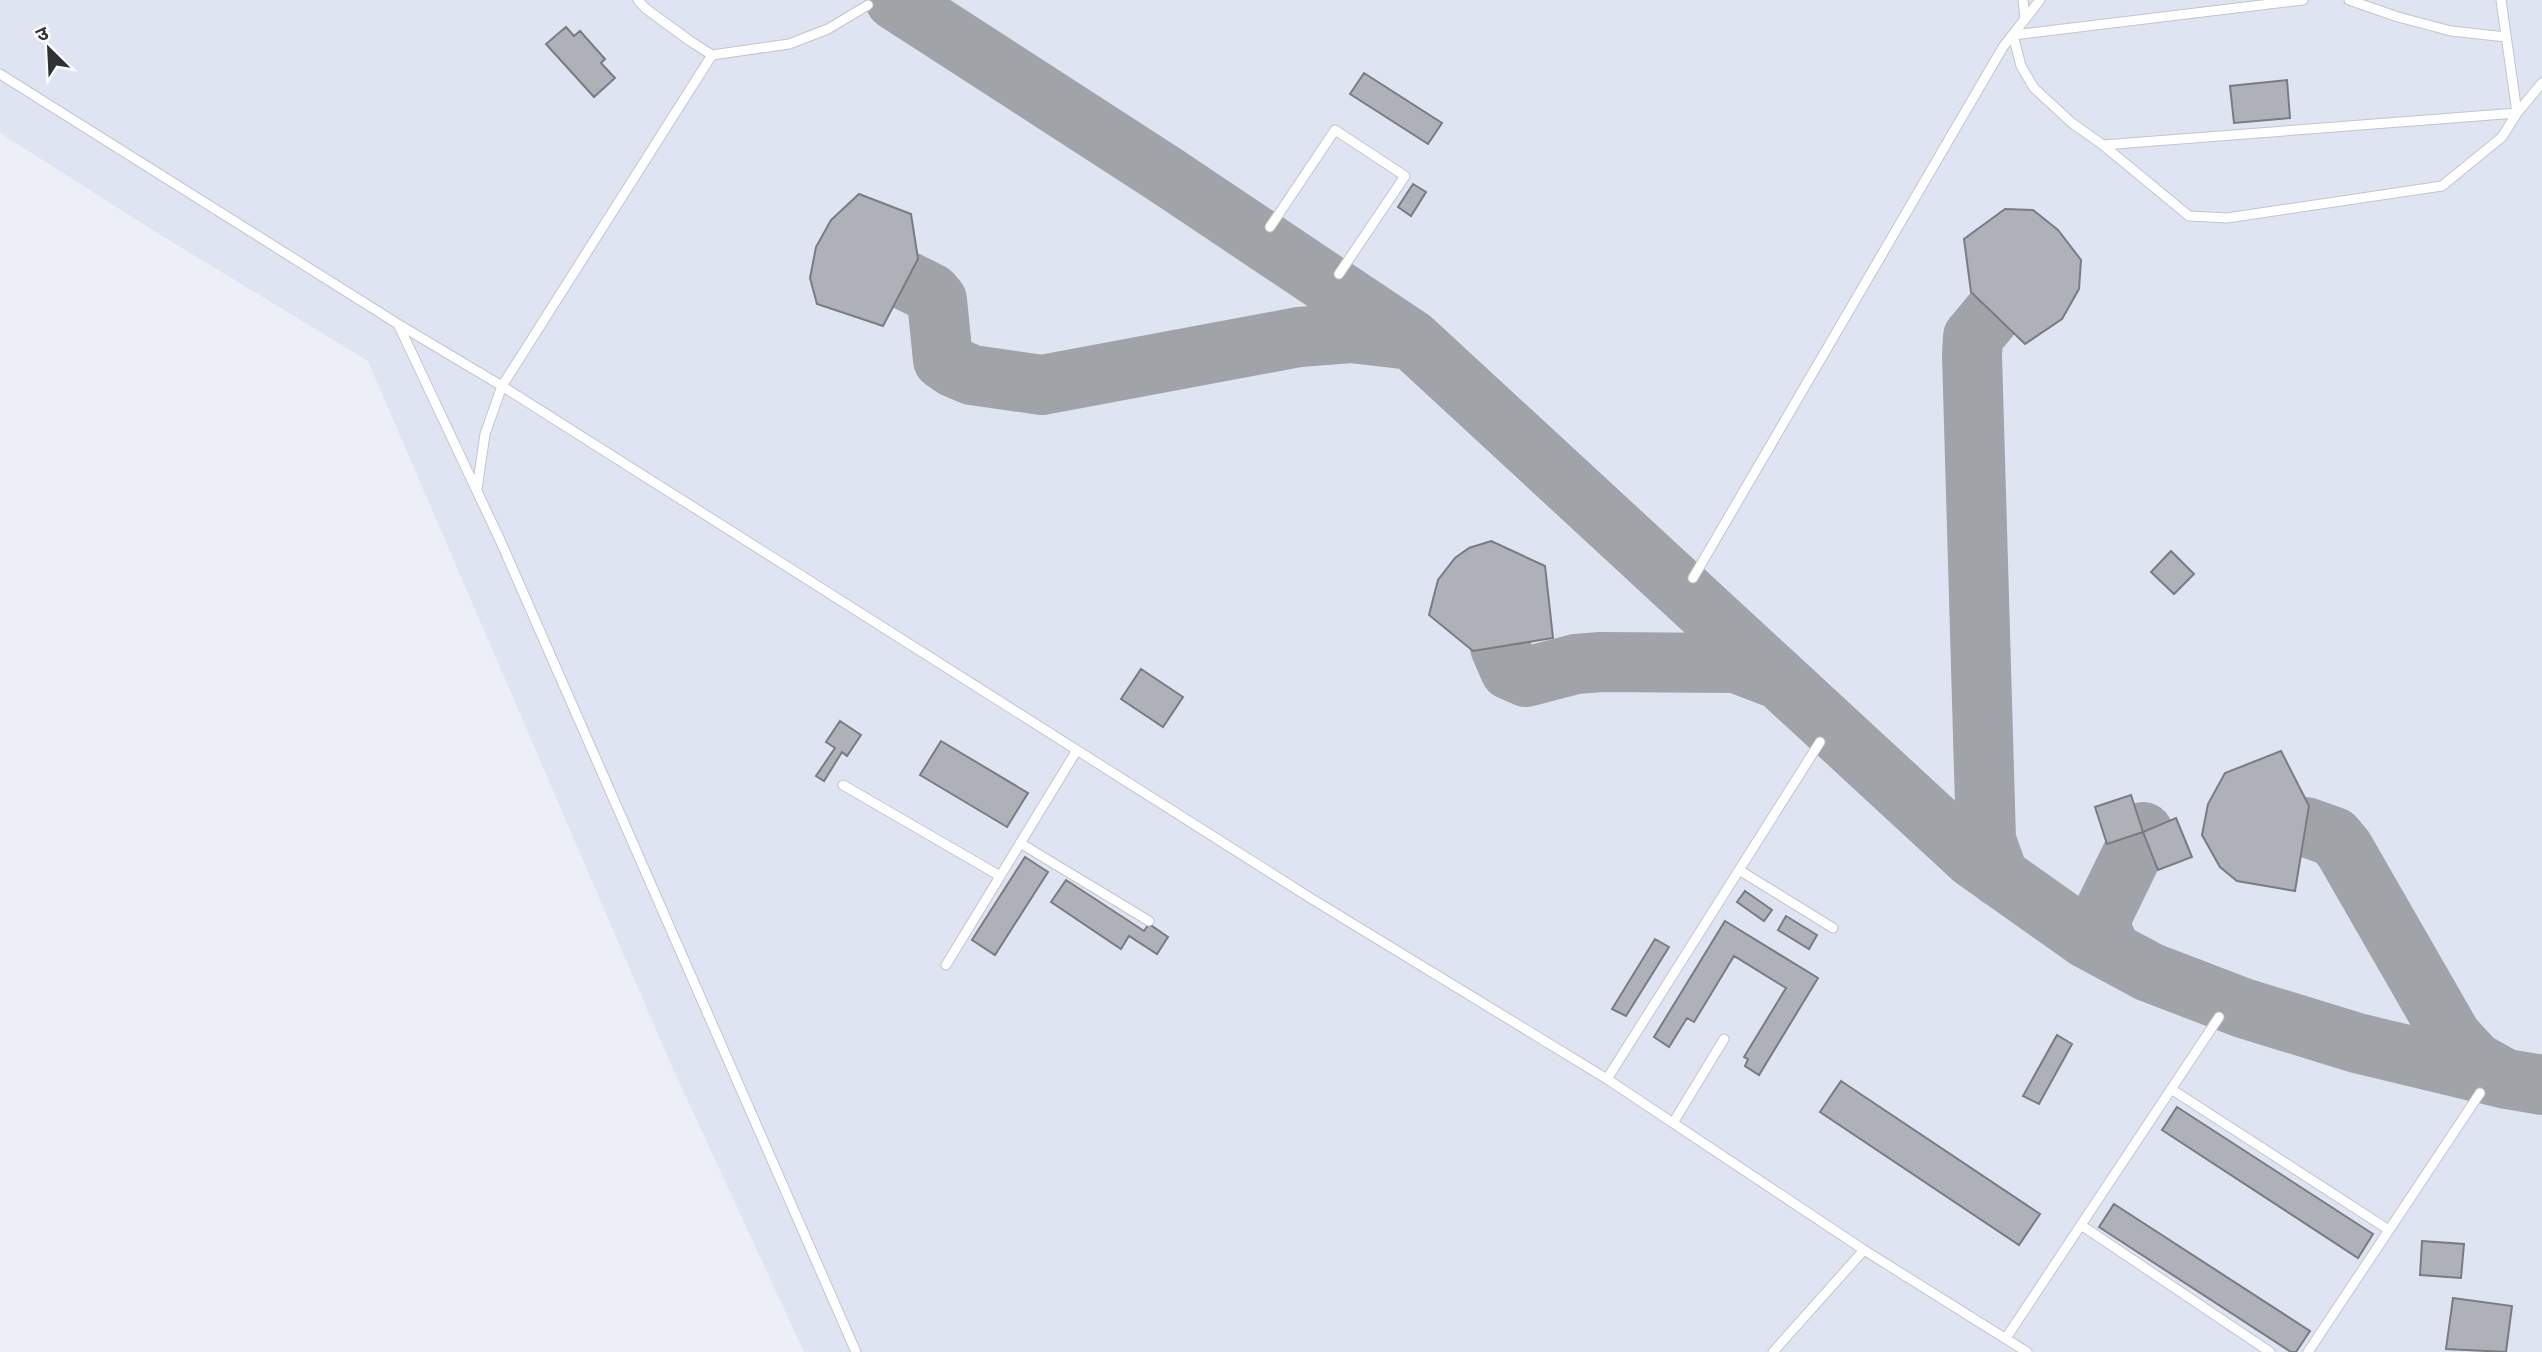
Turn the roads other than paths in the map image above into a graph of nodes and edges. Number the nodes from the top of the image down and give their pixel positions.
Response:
1 (638, 0) edge
2 (2023, 0) edge
3 (2040, 0) edge
4 (2303, 0) edge
5 (2349, 0) edge
6 (2501, 0) edge
7 (868, 5) dead end
8 (2025, 19) junction
9 (2013, 35) junction
10 (2506, 37) junction
11 (712, 54) junction
12 (0, 74) edge
13 (2542, 83) edge
14 (2517, 113) junction
15 (2103, 145) junction
16 (1270, 227) dead end
17 (1339, 274) dead end
18 (398, 324) junction
19 (502, 386) junction
20 (477, 491) junction
21 (1693, 578) dead end
22 (1820, 742) dead end
23 (1077, 750) junction
24 (843, 785) dead end
25 (1020, 843) junction
26 (1739, 870) junction
27 (1000, 876) junction
28 (1149, 921) dead end
29 (1833, 928) dead end
30 (946, 965) dead end
31 (2219, 1017) dead end
32 (1724, 1039) dead end
33 (1607, 1079) junction
34 (2171, 1089) junction
35 (2480, 1093) dead end
36 (1673, 1123) junction
37 (2081, 1225) junction
38 (2389, 1230) junction
39 (1864, 1250) junction
40 (2006, 1338) junction
41 (856, 1352) edge
42 (1773, 1352) edge
43 (2027, 1352) edge
44 (2270, 1352) edge
45 (2308, 1352) edge

1 - 11 lane
2 - 8 lane
3 - 8 lane
4 - 9 lane
5 - 10 lane
6 - 10 lane
7 - 11 lane
8 - 9 lane
9 - 15 lane
9 - 21 lane
10 - 14 lane
11 - 19 lane
12 - 18 lane
13 - 14 lane
14 - 15 lane
14 - 15 lane
16 - 17 lane
18 - 19 lane
18 - 20 lane
19 - 20 lane
19 - 23 lane
20 - 41 lane
22 - 26 lane
23 - 25 lane
23 - 33 lane
24 - 27 lane
25 - 27 lane
25 - 28 lane
26 - 29 lane
26 - 33 lane
27 - 30 lane
31 - 34 lane
32 - 36 lane
33 - 36 lane
34 - 37 lane
34 - 38 lane
35 - 38 lane
36 - 39 lane
37 - 40 lane
37 - 44 lane
38 - 45 lane
39 - 40 lane
39 - 42 lane
40 - 43 lane

